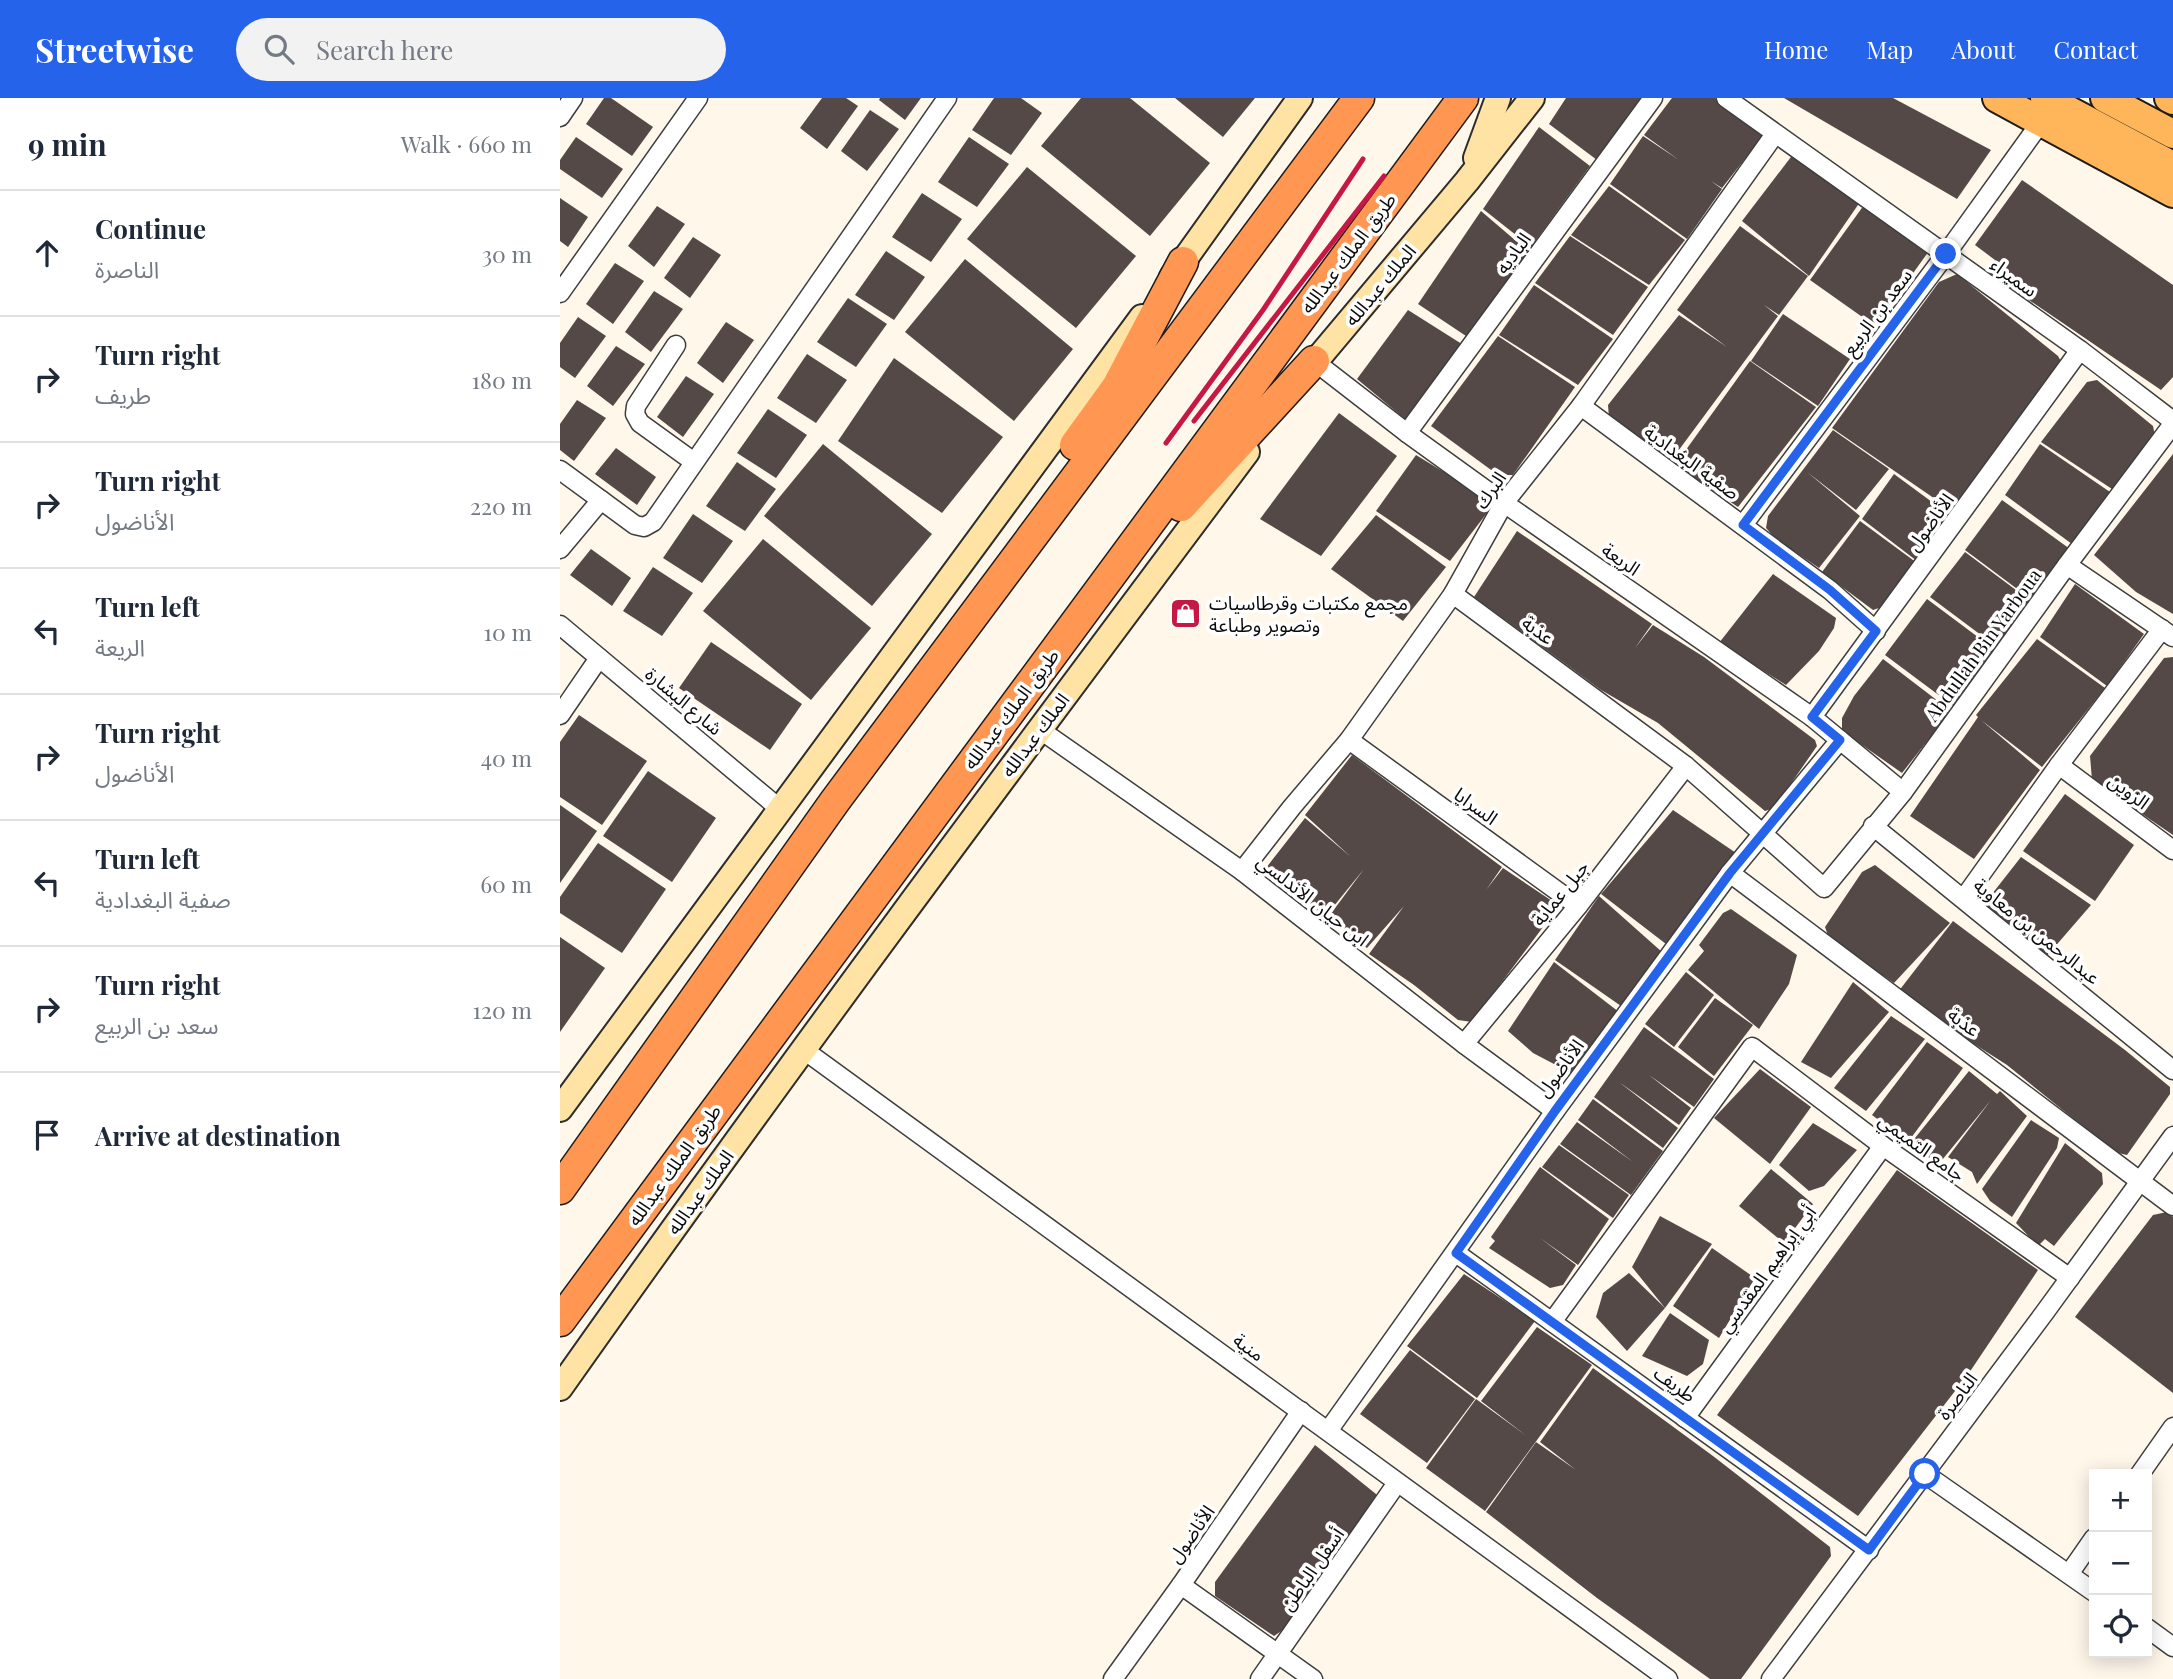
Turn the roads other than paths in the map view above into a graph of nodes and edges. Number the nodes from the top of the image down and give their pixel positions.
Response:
1 (573, 98) edge
2 (698, 98) edge
3 (947, 98) edge
4 (1300, 98) edge
5 (1359, 98) edge
6 (1463, 98) edge
7 (1498, 98) edge
8 (1532, 98) edge
9 (1653, 98) edge
10 (1726, 98) edge
11 (1997, 98) edge
12 (2105, 98) edge
13 (2043, 110) edge
14 (560, 117) edge
15 (1775, 134) junction
16 (2173, 134) edge
17 (2173, 166) edge
18 (1467, 181) junction
19 (2173, 193) edge
20 (1946, 254) junction
21 (1184, 262) junction
22 (560, 293) edge
23 (676, 345) dead end
24 (2080, 350) junction
25 (1314, 361) junction
26 (1581, 406) junction
27 (2173, 423) edge
28 (1407, 433) junction
29 (694, 462) junction
30 (560, 470) edge
31 (601, 500) junction
32 (1504, 503) junction
33 (1743, 525) junction
34 (560, 549) edge
35 (2067, 565) junction
36 (1453, 594) junction
37 (560, 625) edge
38 (1876, 631) junction
39 (2168, 633) edge
40 (599, 658) junction
41 (560, 715) edge
42 (1812, 717) junction
43 (1039, 729) junction
44 (1349, 740) junction
45 (1840, 740) junction
46 (2059, 765) junction
47 (1686, 766) junction
48 (1903, 792) junction
49 (835, 801) junction
50 (780, 809) junction
51 (1873, 826) junction
52 (1763, 835) junction
53 (2173, 850) edge
54 (899, 859) junction
55 (1242, 871) junction
56 (1730, 873) junction
57 (1824, 888) joint
58 (1964, 898) junction
59 (1578, 906) junction
60 (1464, 1044) junction
61 (804, 1050) junction
62 (2173, 1070) edge
63 (560, 1109) edge
64 (1555, 1111) junction
65 (2173, 1136) edge
66 (1883, 1146) junction
67 (2140, 1180) junction
68 (560, 1189) edge
69 (2173, 1206) edge
70 (1456, 1253) junction
71 (2070, 1278) junction
72 (564, 1317) edge
73 (1552, 1322) junction
74 (560, 1388) edge
75 (1301, 1411) junction
76 (1685, 1418) junction
77 (2173, 1427) edge
78 (1328, 1431) junction
79 (2144, 1469) edge
80 (1925, 1474) junction
81 (1397, 1483) junction
82 (2089, 1545) edge
83 (1869, 1550) junction
84 (2068, 1574) junction
85 (1181, 1586) junction
86 (2089, 1589) edge
87 (2152, 1632) edge
88 (2173, 1647) edge
89 (1278, 1654) junction
90 (1113, 1679) edge
91 (1259, 1679) edge
92 (1313, 1679) edge
93 (1668, 1679) edge
94 (1771, 1679) edge

1 - 14 street
2 - 22 street
3 - 29 street
4 - 21 main road
5 - 49 highway
6 - 54 highway, طريق الملك عبدالله
7 - 18 main road
8 - 18 main road, الملك عبدالله
9 - 28 street, الباديه
10 - 15 street, سميراء
11 - 13 main road
12 - 16 main road
13 - 17 main road
13 - 19 main road
13 - 20 street, سعد بن الربيع
15 - 20 street, سميراء
15 - 26 street, البرك
18 - 25 main road, الملك عبدالله
20 - 24 street, سميراء
20 - 33 street, سعد بن الربيع
21 - 49 highway
21 - 50 main road
23 - 29 street
24 - 27 street, سميراء
24 - 38 street, الأناضول
25 - 28 street, الريعة
25 - 43 main road, الملك عبدالله
25 - 54 highway
26 - 32 street, البرك
26 - 33 street, صفية البغدادية
27 - 35 street, Abdullah Bin Yarboua
28 - 32 street, الريعة
29 - 31 street
30 - 31 street
31 - 34 street
32 - 36 street, البرك
32 - 42 street, الريعة
33 - 38 street, صفية البغدادية
35 - 39 street
35 - 48 street, Abdullah Bin Yarboua
36 - 44 street, البرك
36 - 47 street, عذبة
37 - 40 street, شارع البشارة
38 - 42 street, الأناضول
39 - 46 street
40 - 41 street
40 - 50 street, شارع البشارة
42 - 45 street, الريعة
43 - 55 street, ابن حيان الأندلسي
43 - 61 main road, الملك عبدالله
44 - 55 street, البرك
44 - 59 street, السرايا
45 - 48 street, الريعة
45 - 52 street, الأناضول
46 - 53 street, الزوين
46 - 58 street
47 - 52 street, عذبة
47 - 59 street, جبل عماية
48 - 51 street, Abdullah Bin Yarboua
49 - 68 highway
50 - 63 main road
51 - 57 street, Abdullah Bin Yarboua
51 - 58 street, عبدالرحمن بن معاوية
52 - 56 street, الأناضول
52 - 57 street, عذبة
54 - 72 highway, طريق الملك عبدالله
55 - 60 street, ابن حيان الأندلسي
56 - 64 street, الأناضول
56 - 67 street, عذبة
58 - 62 street, عبدالرحمن بن معاوية
59 - 60 street, جبل عماية
60 - 64 street, ابن حيان الأندلسي
61 - 74 main road, الملك عبدالله
61 - 75 street, منية
64 - 70 street, الأناضول
65 - 67 street, الناصرة
66 - 71 street, جامع التميمي
66 - 73 street, جامع التميمي
66 - 76 street, أبي إبراهيم المقدسي
67 - 69 street, عذبة
67 - 71 street, الناصرة
70 - 73 street, طريف
70 - 78 street, الأناضول
71 - 80 street, الناصرة
73 - 76 street, طريف
75 - 78 street, منية
75 - 85 street, الأناضول
76 - 83 street, طريف
77 - 79 street
78 - 81 street, منية
80 - 83 street, الناصرة
80 - 84 street
81 - 89 street, أسفل الباطن
81 - 93 street, منية
82 - 84 street
83 - 94 street, الناصرة
84 - 86 street
85 - 89 street
85 - 90 street, الأناضول
87 - 88 street
89 - 91 street, أسفل الباطن
89 - 92 street

